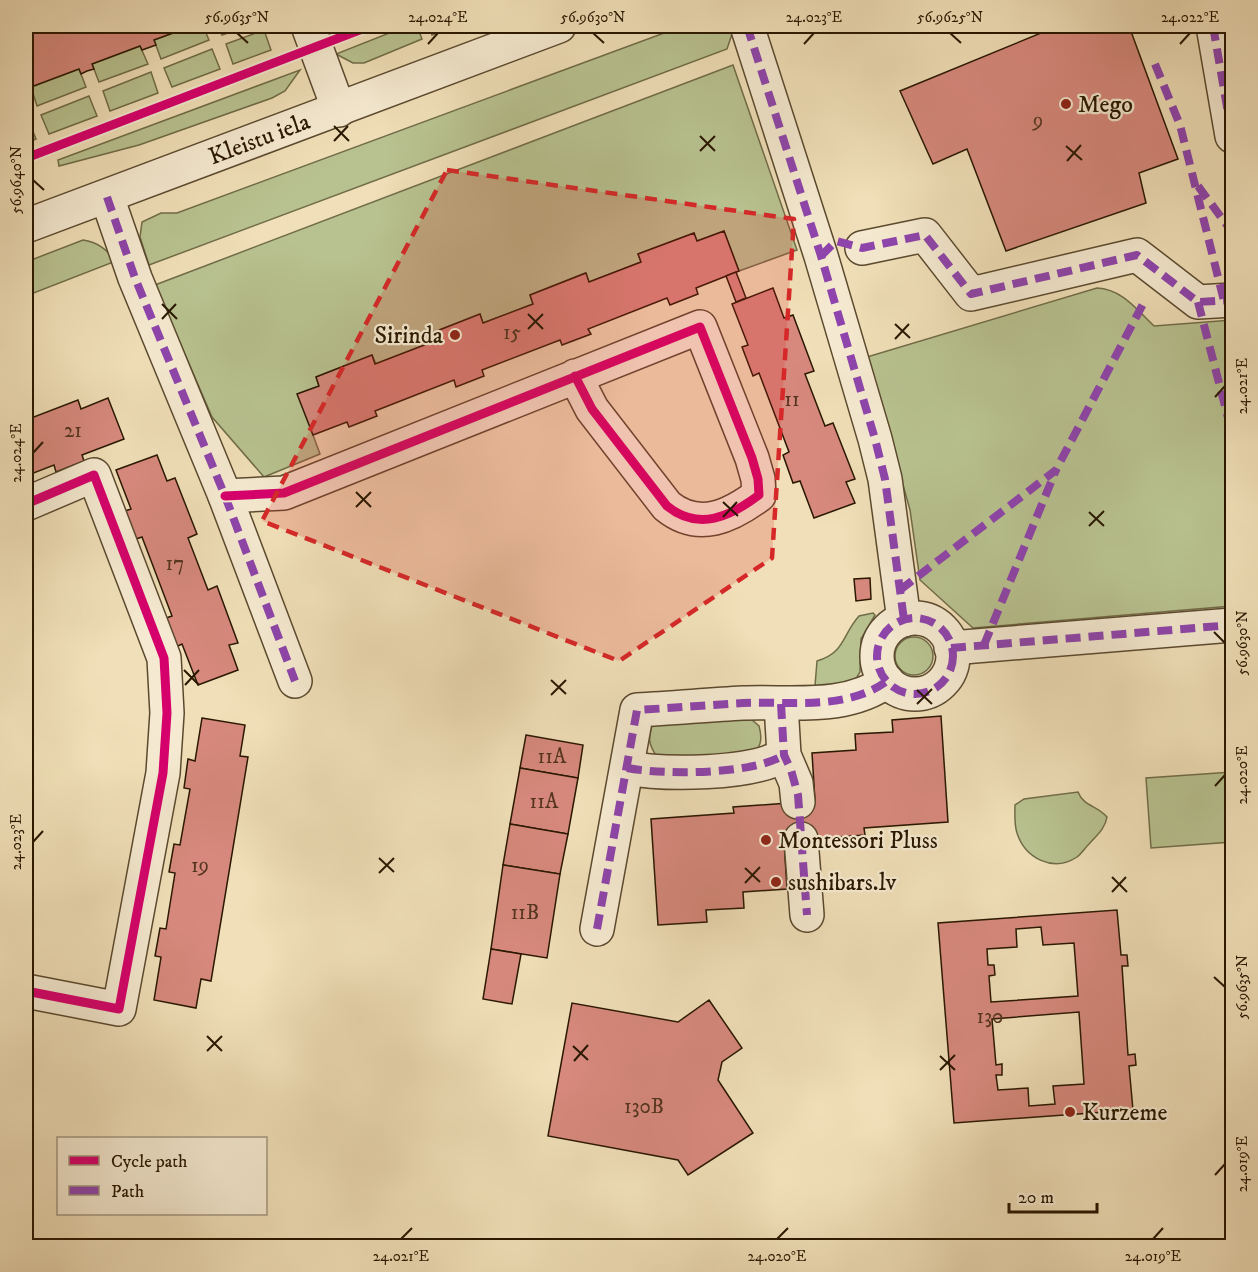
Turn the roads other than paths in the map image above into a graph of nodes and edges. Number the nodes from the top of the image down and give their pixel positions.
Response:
1 (308, 26) edge
2 (559, 26) edge
3 (747, 26) edge
4 (1213, 26) edge
5 (339, 110) junction
6 (1233, 136) edge
7 (106, 196) junction
8 (26, 226) edge
9 (862, 248) dead end
10 (1233, 300) edge
11 (575, 376) junction
12 (225, 496) junction
13 (26, 504) edge
14 (904, 620) junction
15 (1233, 625) edge
16 (951, 648) junction
17 (295, 681) dead end
18 (887, 681) junction
19 (781, 704) junction
20 (784, 755) junction
21 (627, 768) junction
22 (798, 802) dead end
23 (801, 839) dead end
24 (807, 915) dead end
25 (597, 929) dead end
26 (26, 991) edge

1 - 5 street
2 - 5 street, Kleistu iela
3 - 14 street
4 - 6 street
5 - 7 street, Kleistu iela
7 - 8 street, Kleistu iela
7 - 12 street
9 - 10 street
11 - 11 street
11 - 12 street
12 - 17 street
13 - 26 street
14 - 16 street
14 - 18 street
15 - 16 street
16 - 18 street
18 - 19 street
19 - 20 street
19 - 21 street
20 - 21 street
20 - 22 street
21 - 25 street
23 - 24 street

